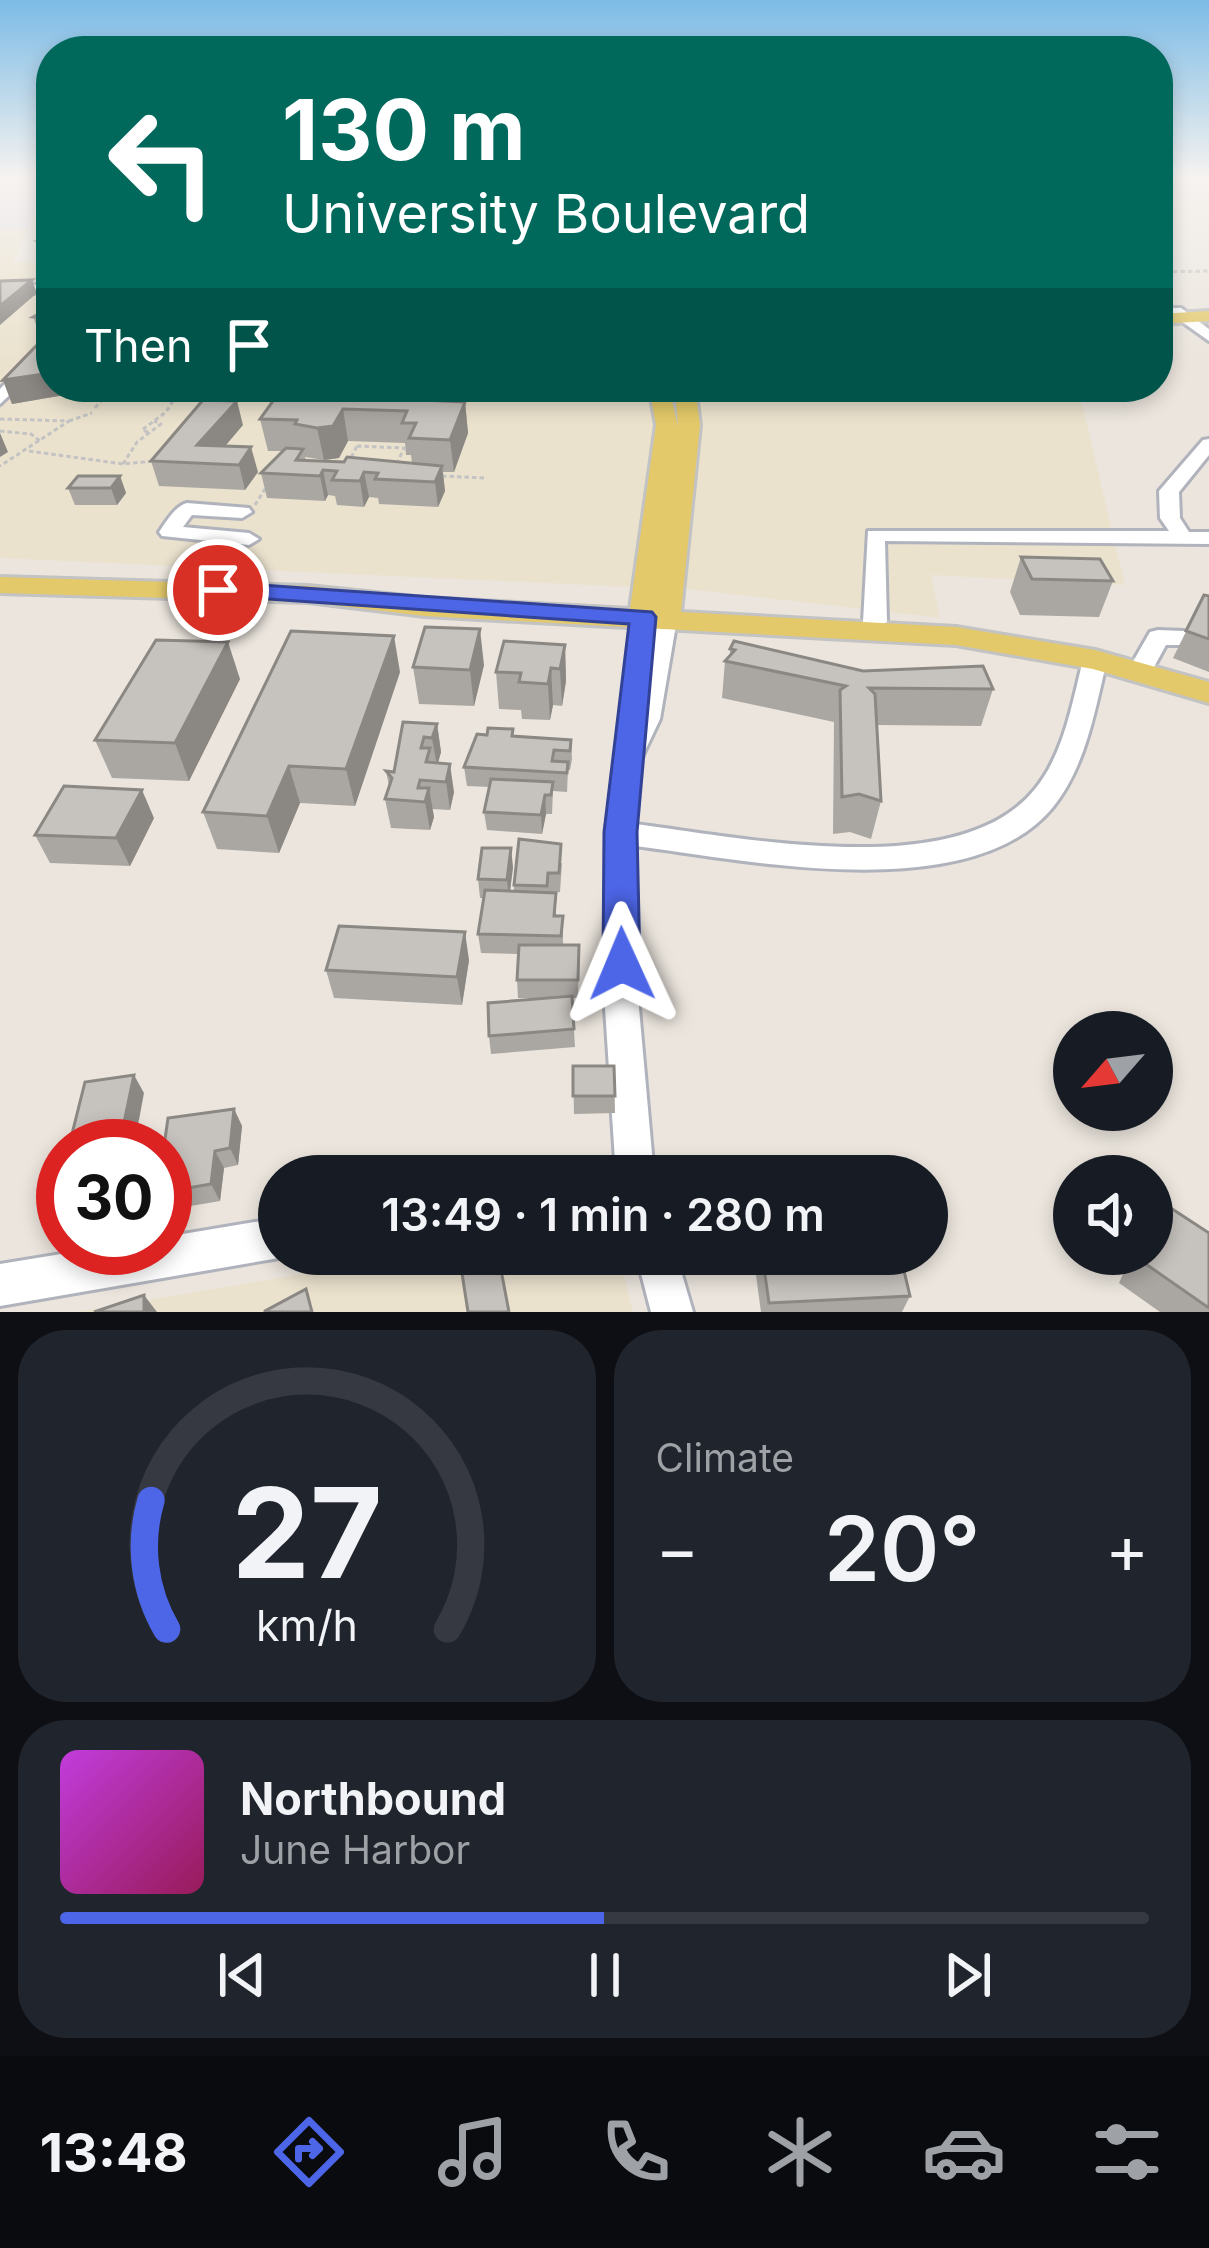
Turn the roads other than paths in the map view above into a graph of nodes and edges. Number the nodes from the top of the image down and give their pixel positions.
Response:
1 (36, 289) edge
2 (0, 291) edge
3 (1209, 313) edge
4 (1173, 315) edge
5 (1173, 317) edge
6 (1209, 336) edge
7 (36, 368) edge
8 (0, 399) edge
9 (662, 402) edge
10 (687, 402) edge
11 (1209, 444) edge
12 (242, 512) road end
13 (1182, 536) junction
14 (1209, 538) edge
15 (249, 539) dead end
16 (0, 585) edge
17 (655, 611) junction
18 (875, 622) junction
19 (920, 633) junction
20 (1184, 638) edge
21 (1095, 660) junction
22 (1139, 672) junction
23 (1209, 693) edge
24 (620, 832) junction
25 (633, 1155) edge
26 (258, 1242) edge
27 (662, 1275) edge
28 (0, 1285) edge
29 (672, 1312) edge

1 - 2 street
3 - 4 main road
5 - 6 street
7 - 8 street
9 - 17 main road
10 - 17 main road
11 - 13 street
12 - 15 street
13 - 14 street
13 - 18 street
16 - 17 main road
17 - 18 main road
17 - 19 main road
17 - 24 street
18 - 19 main road
19 - 21 main road
20 - 22 street
21 - 22 main road
21 - 24 street
22 - 23 main road
24 - 25 street
26 - 28 street
27 - 29 street

